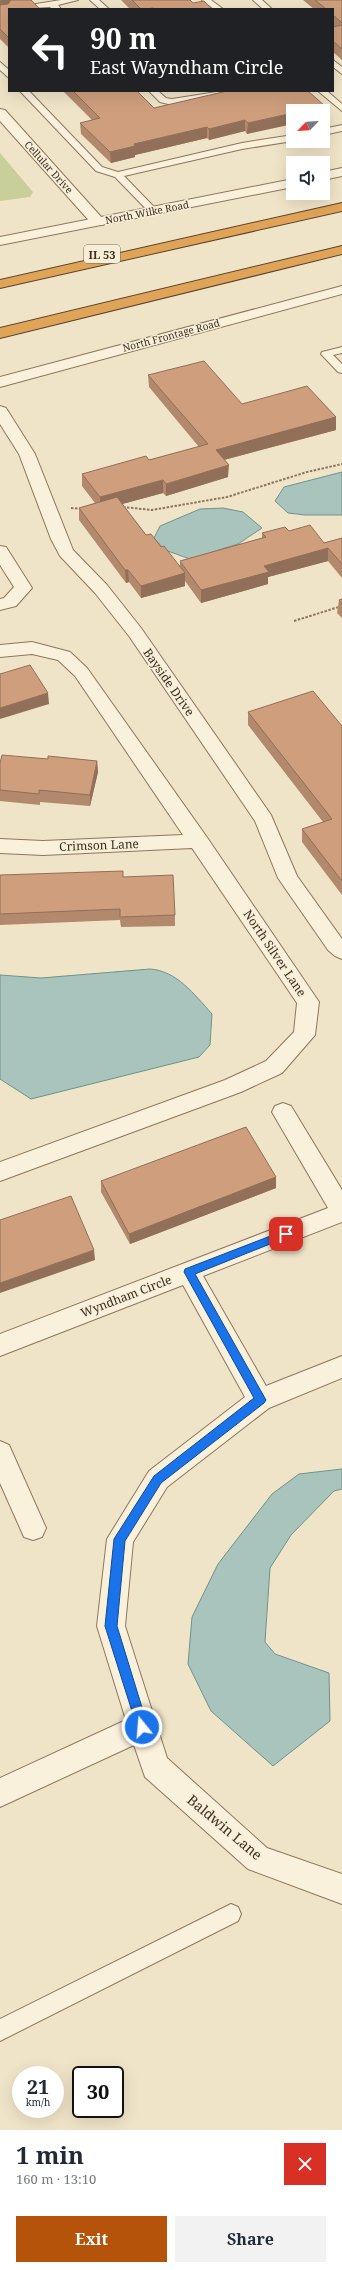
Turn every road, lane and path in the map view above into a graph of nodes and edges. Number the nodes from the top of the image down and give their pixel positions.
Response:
1 (74, 0) edge
2 (94, 0) edge
3 (206, 0) edge
4 (257, 0) edge
5 (55, 6) edge
6 (30, 8) edge
7 (104, 8) edge
8 (218, 8) edge
9 (267, 8) edge
10 (0, 65) edge
11 (334, 65) edge
12 (342, 71) edge
13 (8, 74) edge
14 (25, 92) edge
15 (154, 92) edge
16 (223, 92) edge
17 (323, 92) edge
18 (206, 93) edge
19 (342, 108) edge
20 (0, 113) edge
21 (342, 128) edge
22 (330, 131) edge
23 (286, 139) edge
24 (342, 172) edge
25 (118, 175) junction
26 (330, 175) edge
27 (286, 183) edge
28 (342, 207) edge
29 (153, 211) junction
30 (98, 222) junction
31 (204, 236) junction
32 (0, 241) edge
33 (342, 250) edge
34 (0, 272) edge
35 (0, 284) edge
36 (342, 290) edge
37 (145, 299) junction
38 (0, 333) edge
39 (0, 345) edge
40 (342, 350) edge
41 (342, 370) edge
42 (0, 382) edge
43 (0, 412) edge
44 (342, 464) edge
45 (47, 508) junction
46 (118, 508) edge
47 (83, 509) edge
48 (0, 551) edge
49 (0, 605) edge
50 (342, 606) edge
51 (294, 621) dead end
52 (0, 651) edge
53 (199, 841) junction
54 (0, 846) edge
55 (342, 951) edge
56 (283, 1112) dead end
57 (0, 1172) edge
58 (342, 1211) edge
59 (188, 1272) junction
60 (0, 1345) edge
61 (342, 1367) edge
62 (260, 1400) junction
63 (0, 1454) edge
64 (33, 1528) dead end
65 (142, 1727) junction
66 (0, 1793) edge
67 (342, 1889) edge
68 (231, 1914) dead end
69 (0, 2030) edge

1 - 5 lane
2 - 7 lane
3 - 8 lane
4 - 9 lane
5 - 6 lane
10 - 13 lane
11 - 12 lane
14 - 25 lane
15 - 18 lane
16 - 18 lane
17 - 19 lane
20 - 30 street, Cellular Drive
21 - 22 lane
23 - 25 lane
24 - 26 street
25 - 29 lane
27 - 29 street, North Wilke Road
28 - 31 highway, IL 53
29 - 30 street, North Wilke Road
30 - 32 street, North Wilke Road
31 - 34 highway, IL 53
31 - 35 highway
33 - 37 highway
36 - 42 street, North Frontage Road
37 - 38 highway
37 - 39 highway
40 - 41 lane
43 - 45 street, Bayside Drive
44 - 46 path
45 - 47 path
45 - 55 street, Bayside Drive
48 - 49 street
50 - 51 path
52 - 53 street, North Silver Lane
53 - 54 street, Crimson Lane
53 - 57 street, North Silver Lane
56 - 58 street, Wyndham Circle
58 - 59 street, Wyndham Circle
59 - 60 street, Wyndham Circle
59 - 62 street
61 - 62 street
62 - 65 street
63 - 64 street
65 - 66 street
65 - 67 street, Baldwin Lane
68 - 69 lane

